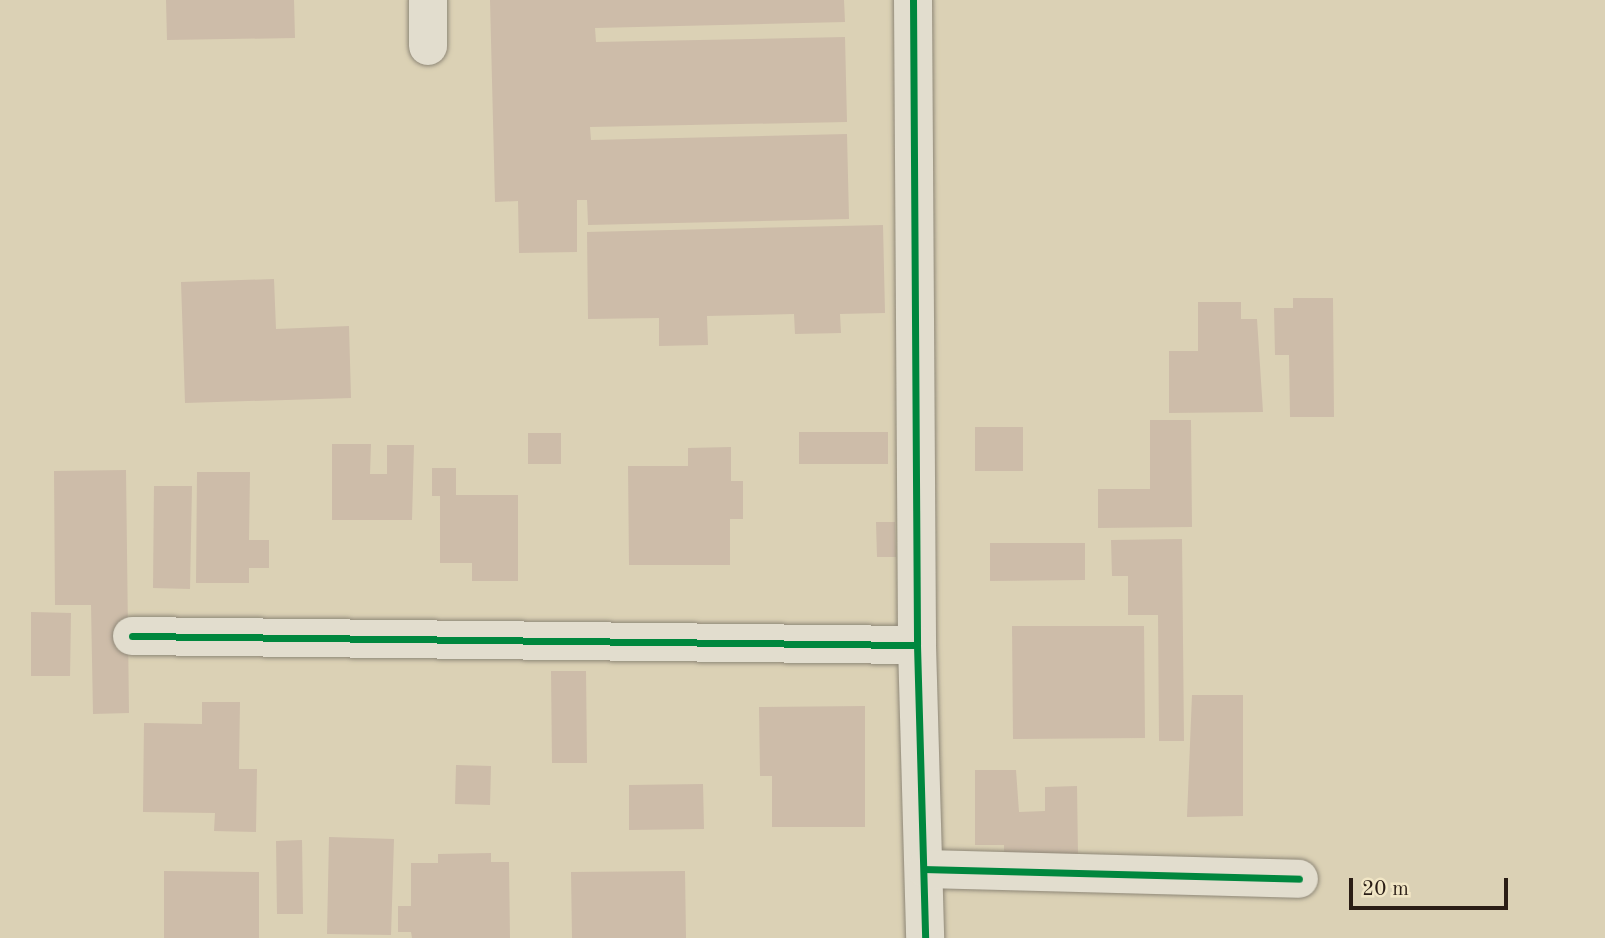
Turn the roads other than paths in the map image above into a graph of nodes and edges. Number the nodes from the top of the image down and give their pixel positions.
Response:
1 (428, 0) edge
2 (913, 0) edge
3 (428, 46) dead end
4 (131, 636) dead end
5 (917, 645) junction
6 (926, 869) junction
7 (1299, 879) dead end
8 (925, 938) edge

1 - 3 street
2 - 5 street
4 - 5 street
5 - 6 street
6 - 7 street
6 - 8 street

